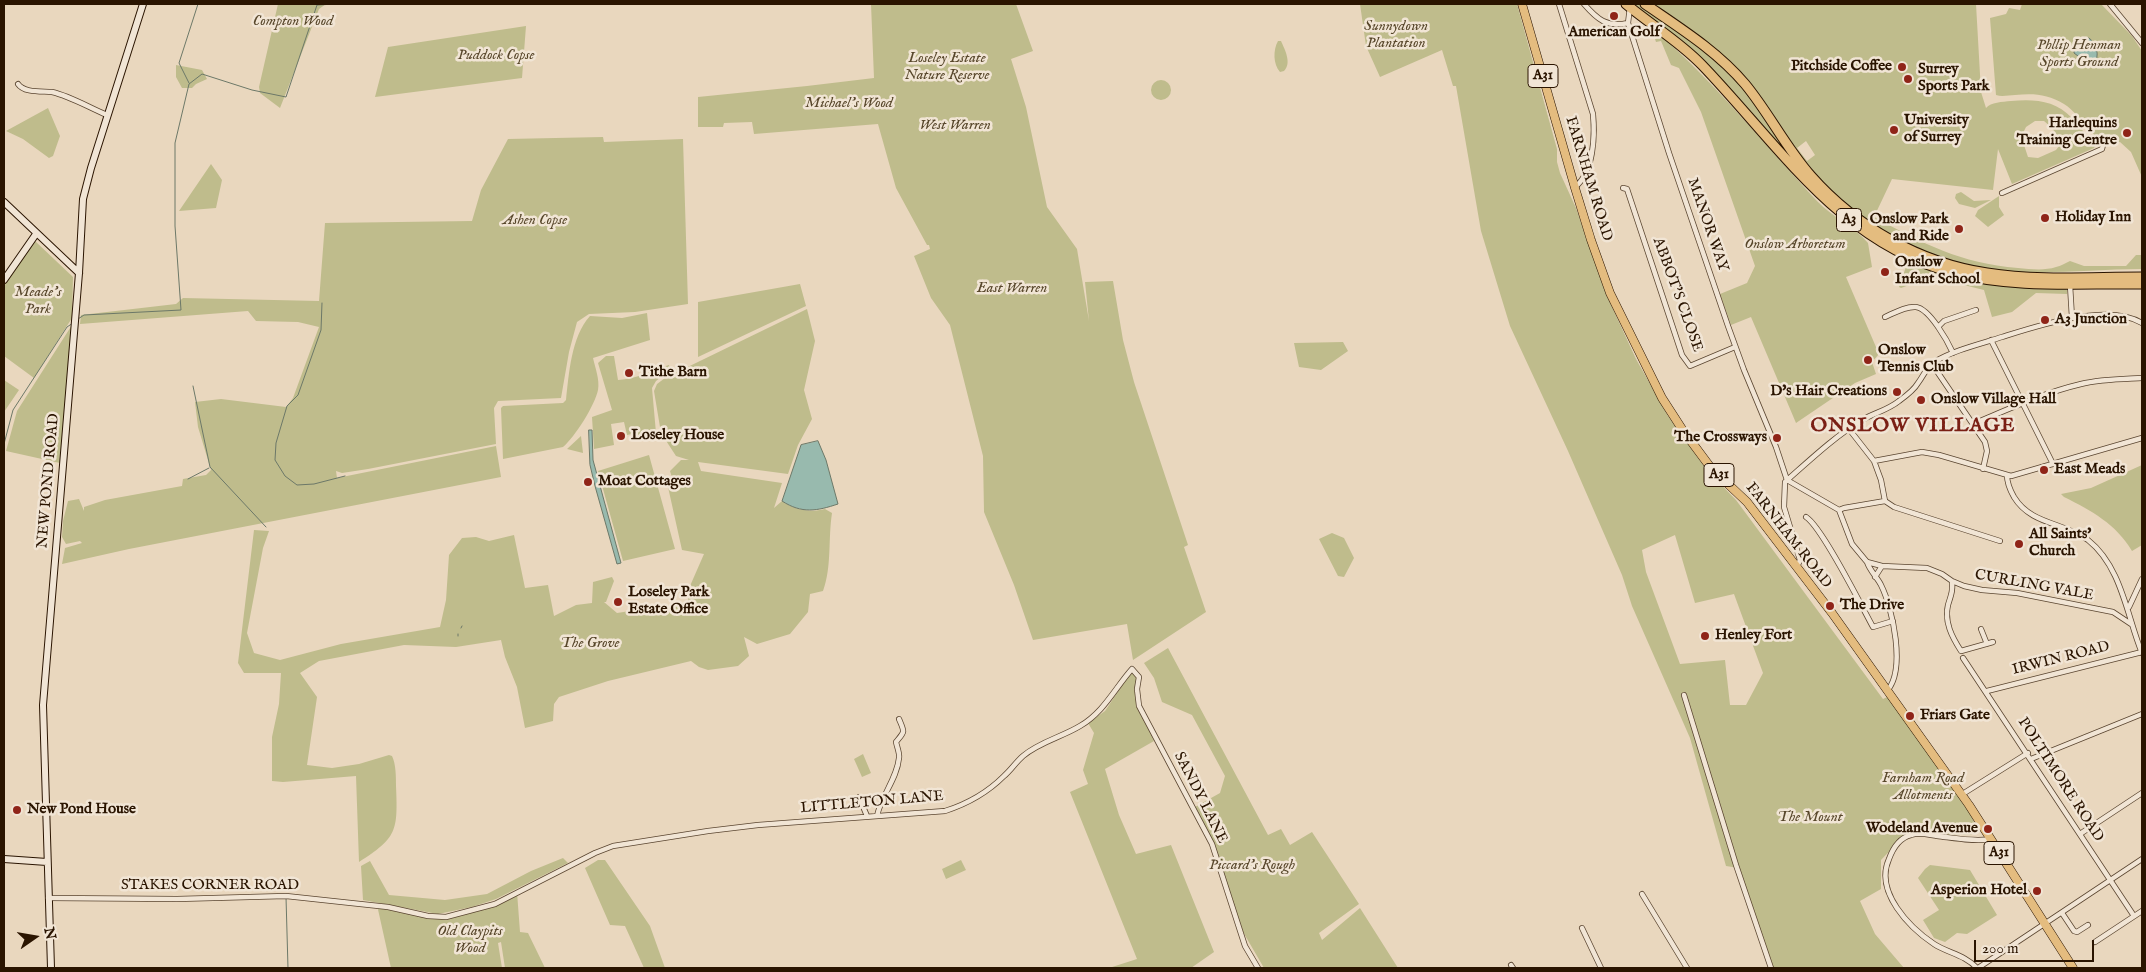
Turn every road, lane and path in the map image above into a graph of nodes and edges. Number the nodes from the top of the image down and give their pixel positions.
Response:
1 (143, 4) edge
2 (1522, 4) edge
3 (1559, 4) edge
4 (1584, 4) edge
5 (1645, 4) edge
6 (2110, 4) edge
7 (1628, 5) edge
8 (1628, 22) junction
9 (2142, 43) edge
10 (18, 84) dead end
11 (107, 115) junction
12 (2103, 145) dead end
13 (1574, 188) junction
14 (1623, 188) dead end
15 (2002, 193) dead end
16 (4, 202) edge
17 (36, 234) junction
18 (79, 273) junction
19 (2142, 277) edge
20 (5, 278) edge
21 (2070, 283) junction
22 (2142, 284) edge
23 (1976, 310) dead end
24 (1885, 317) dead end
25 (2072, 318) junction
26 (2142, 323) edge
27 (1938, 328) junction
28 (1991, 340) junction
29 (1735, 347) junction
30 (1953, 353) junction
31 (1932, 364) junction
32 (2142, 378) edge
33 (2022, 402) junction
34 (1973, 424) junction
35 (1849, 429) junction
36 (2142, 438) edge
37 (1874, 461) junction
38 (2053, 464) junction
39 (1983, 469) junction
40 (2008, 475) junction
41 (1787, 480) junction
42 (1885, 501) junction
43 (1839, 510) junction
44 (1806, 517) dead end
45 (2000, 541) dead end
46 (1867, 562) junction
47 (1882, 566) junction
48 (1797, 567) junction
49 (1875, 577) junction
50 (2142, 580) edge
51 (1952, 581) junction
52 (1964, 586) junction
53 (1953, 593) junction
54 (2129, 607) junction
55 (2116, 614) junction
56 (1894, 621) junction
57 (2131, 624) junction
58 (1981, 629) dead end
59 (1993, 642) dead end
60 (1987, 644) junction
61 (2142, 652) edge
62 (1963, 658) dead end
63 (1132, 669) joint
64 (1887, 691) junction
65 (1986, 691) junction
66 (1684, 695) dead end
67 (2142, 714) edge
68 (899, 719) dead end
69 (2028, 753) junction
70 (2031, 759) junction
71 (2142, 793) edge
72 (1961, 795) junction
73 (859, 797) dead end
74 (868, 816) junction
75 (877, 816) junction
76 (1985, 830) junction
77 (2080, 834) junction
78 (1974, 839) junction
79 (1990, 839) junction
80 (595, 853) joint
81 (4, 859) edge
82 (2142, 859) edge
83 (47, 862) junction
84 (2110, 880) junction
85 (1642, 894) dead end
86 (48, 898) junction
87 (2142, 911) edge
88 (2062, 913) junction
89 (2134, 916) junction
90 (2044, 924) junction
91 (2088, 925) dead end
92 (1582, 928) dead end
93 (2095, 942) dead end
94 (51, 968) edge
95 (1258, 968) edge
96 (1601, 968) edge
97 (1687, 968) edge
98 (1771, 968) edge
99 (1977, 968) edge
100 (2072, 968) edge

1 - 11 main road, NEW POND ROAD
2 - 13 main road, FARNHAM ROAD / A31
3 - 13 street
4 - 8 street
5 - 19 highway, A3
6 - 9 street
7 - 8 street, MANOR WAY
7 - 21 highway, A3
8 - 29 street, MANOR WAY
10 - 11 street
11 - 18 main road, NEW POND ROAD
12 - 15 street
13 - 48 main road, FARNHAM ROAD / A31
14 - 29 street, ABBOT'S CLOSE
16 - 17 main road
17 - 18 main road
17 - 20 main road
18 - 83 main road, NEW POND ROAD
21 - 22 highway, A3
21 - 25 street
23 - 27 street
24 - 27 street
25 - 26 street
25 - 28 street
27 - 30 street
28 - 30 street
28 - 33 street
29 - 41 street, MANOR WAY
30 - 31 street
31 - 34 street
31 - 35 street
32 - 33 street
33 - 34 street
33 - 38 street
34 - 39 street
35 - 37 street
35 - 41 street
36 - 38 street
37 - 39 street
37 - 42 street
38 - 40 street
39 - 40 street
40 - 54 street
41 - 43 street
41 - 48 street
42 - 43 street
42 - 45 street
43 - 46 street
44 - 56 street
46 - 47 street, CURLING VALE
46 - 49 street
47 - 49 street
47 - 51 street, CURLING VALE
48 - 64 main road, FARNHAM ROAD / A31
49 - 56 street
50 - 54 street
51 - 52 street, CURLING VALE
51 - 53 street
52 - 53 street
52 - 55 street, CURLING VALE
53 - 60 street
54 - 55 street
54 - 57 street
55 - 57 street, CURLING VALE
56 - 64 street
57 - 61 street
58 - 60 street
59 - 60 street
61 - 65 street, IRWIN ROAD
62 - 65 street, POLTIMORE ROAD
63 - 75 street, LITTLETON LANE
63 - 95 street, SANDY LANE
64 - 72 main road, FARNHAM ROAD / A31
65 - 69 street, POLTIMORE ROAD
66 - 98 street
67 - 70 street
68 - 75 street
69 - 70 street, POLTIMORE ROAD
69 - 72 street
70 - 77 street, POLTIMORE ROAD
71 - 77 street
72 - 76 main road, FARNHAM ROAD / A31
73 - 74 street
74 - 75 street, LITTLETON LANE
74 - 80 street, LITTLETON LANE
76 - 78 street
76 - 79 main road, FARNHAM ROAD / A31
77 - 84 street, POLTIMORE ROAD
78 - 79 street
78 - 99 street
79 - 90 main road, FARNHAM ROAD / A31
80 - 86 street, STAKES CORNER ROAD
81 - 83 main road
82 - 84 street
83 - 86 main road, NEW POND ROAD
84 - 88 street
84 - 89 street, POLTIMORE ROAD
85 - 97 street
86 - 94 main road, NEW POND ROAD
87 - 89 street
88 - 90 street
88 - 91 street
89 - 93 street
90 - 99 street
90 - 100 main road, FARNHAM ROAD / A31
92 - 96 street

